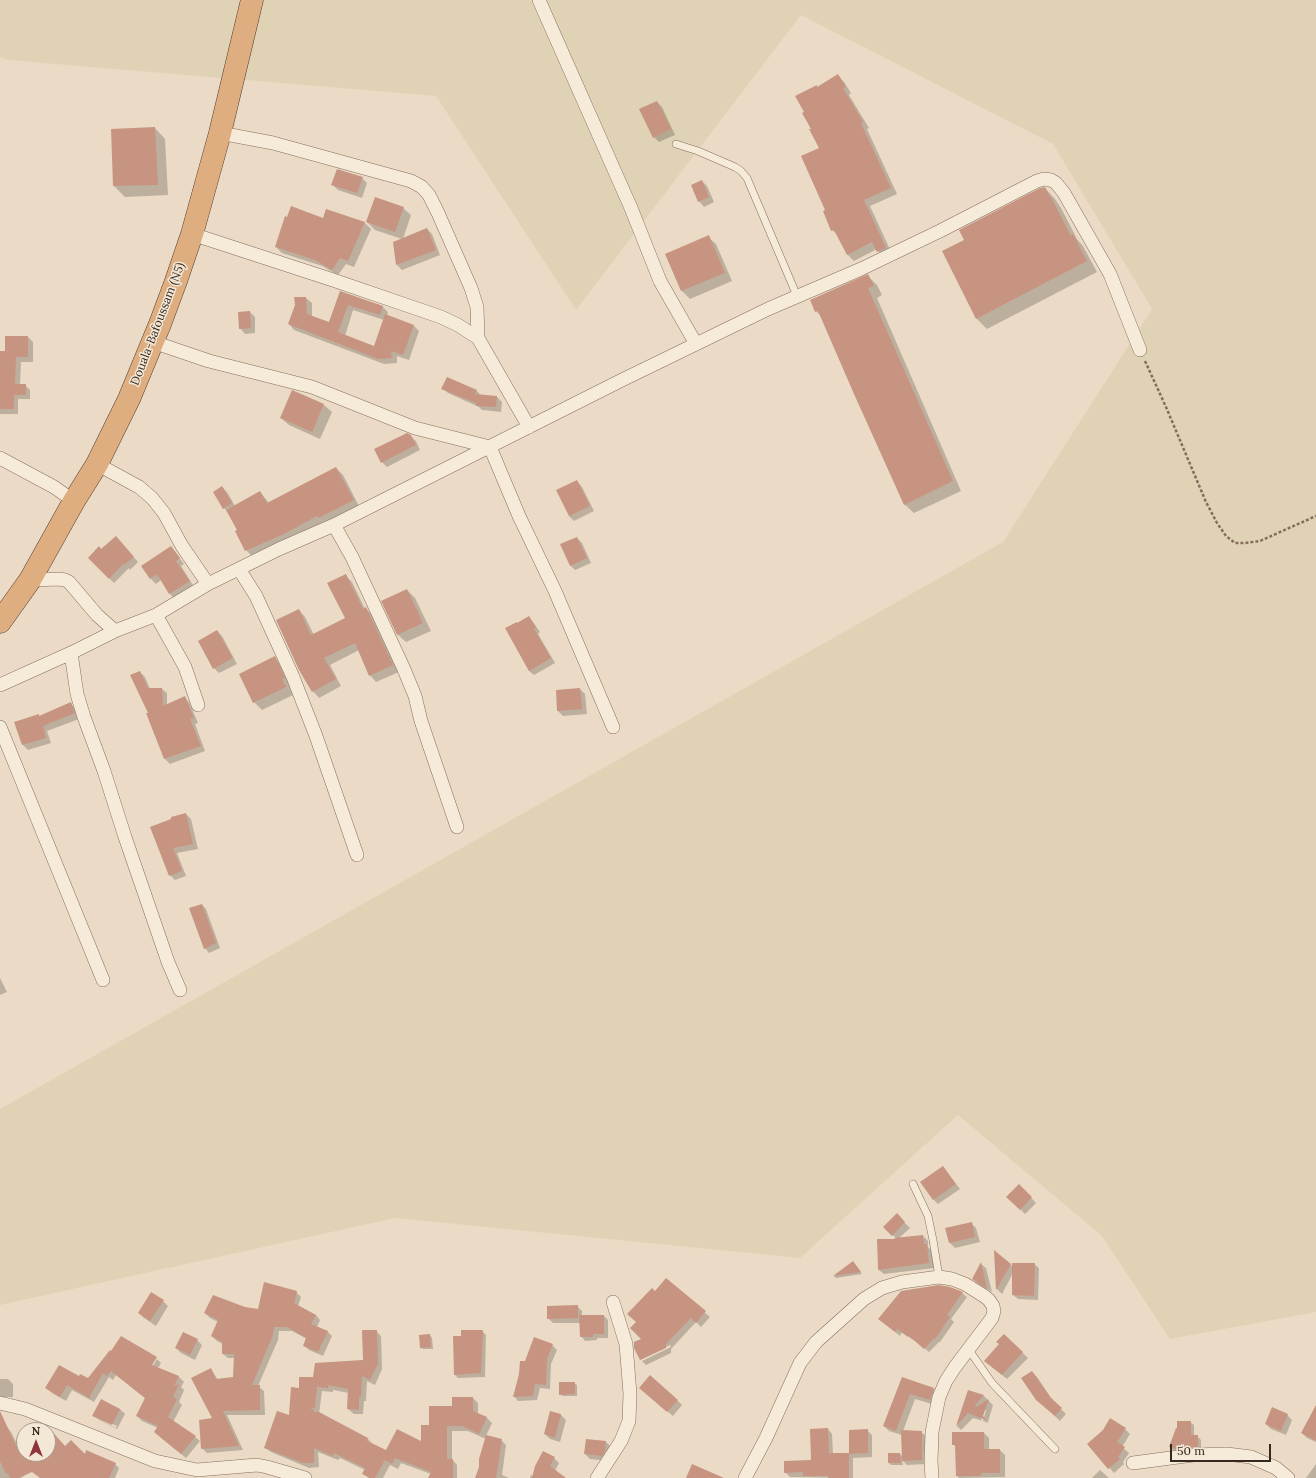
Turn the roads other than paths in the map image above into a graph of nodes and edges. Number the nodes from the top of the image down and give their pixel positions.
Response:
1 (252, 0) edge
2 (539, 0) edge
3 (220, 133) junction
4 (676, 144) dead end
5 (192, 234) junction
6 (798, 296) junction
7 (478, 338) junction
8 (153, 342) junction
9 (696, 344) junction
10 (1140, 350) road end
11 (528, 427) junction
12 (490, 448) junction
13 (0, 458) edge
14 (97, 464) junction
15 (74, 501) junction
16 (334, 525) junction
17 (239, 569) junction
18 (30, 580) junction
19 (208, 584) junction
20 (156, 615) junction
21 (0, 622) edge
22 (115, 631) junction
23 (71, 653) junction
24 (0, 685) edge
25 (198, 705) dead end
26 (0, 727) edge
27 (612, 727) dead end
28 (457, 827) dead end
29 (357, 855) dead end
30 (104, 980) dead end
31 (180, 990) dead end
32 (914, 1184) dead end
33 (940, 1277) junction
34 (613, 1302) dead end
35 (970, 1350) junction
36 (0, 1403) edge
37 (1055, 1449) dead end
38 (1133, 1463) dead end
39 (194, 1474) edge
40 (305, 1478) edge
41 (597, 1478) edge
42 (745, 1478) edge
43 (932, 1478) edge
44 (1288, 1478) edge

1 - 3 highway, Douala-Bafoussam (N5)
2 - 9 street
3 - 5 highway, Douala-Bafoussam (N5)
3 - 7 street
4 - 6 lane
5 - 7 street
5 - 8 highway, Douala-Bafoussam (N5)
6 - 9 street
6 - 10 street
7 - 11 street
8 - 12 street
8 - 14 highway, Douala-Bafoussam (N5)
9 - 11 street
11 - 12 street
12 - 16 street
12 - 27 street
13 - 15 street
14 - 15 highway, Douala-Bafoussam (N5)
14 - 19 street
15 - 18 highway, Douala-Bafoussam (N5)
16 - 17 street
16 - 28 street
17 - 19 street
17 - 29 street
18 - 21 highway, Douala-Bafoussam (N5)
18 - 22 street
19 - 20 street
20 - 22 street
20 - 25 street
22 - 23 street
23 - 24 street
23 - 31 street
26 - 30 street
32 - 33 lane
33 - 35 street
33 - 42 street
34 - 41 street
35 - 37 lane
35 - 43 street
36 - 39 street
38 - 44 street
39 - 40 street

